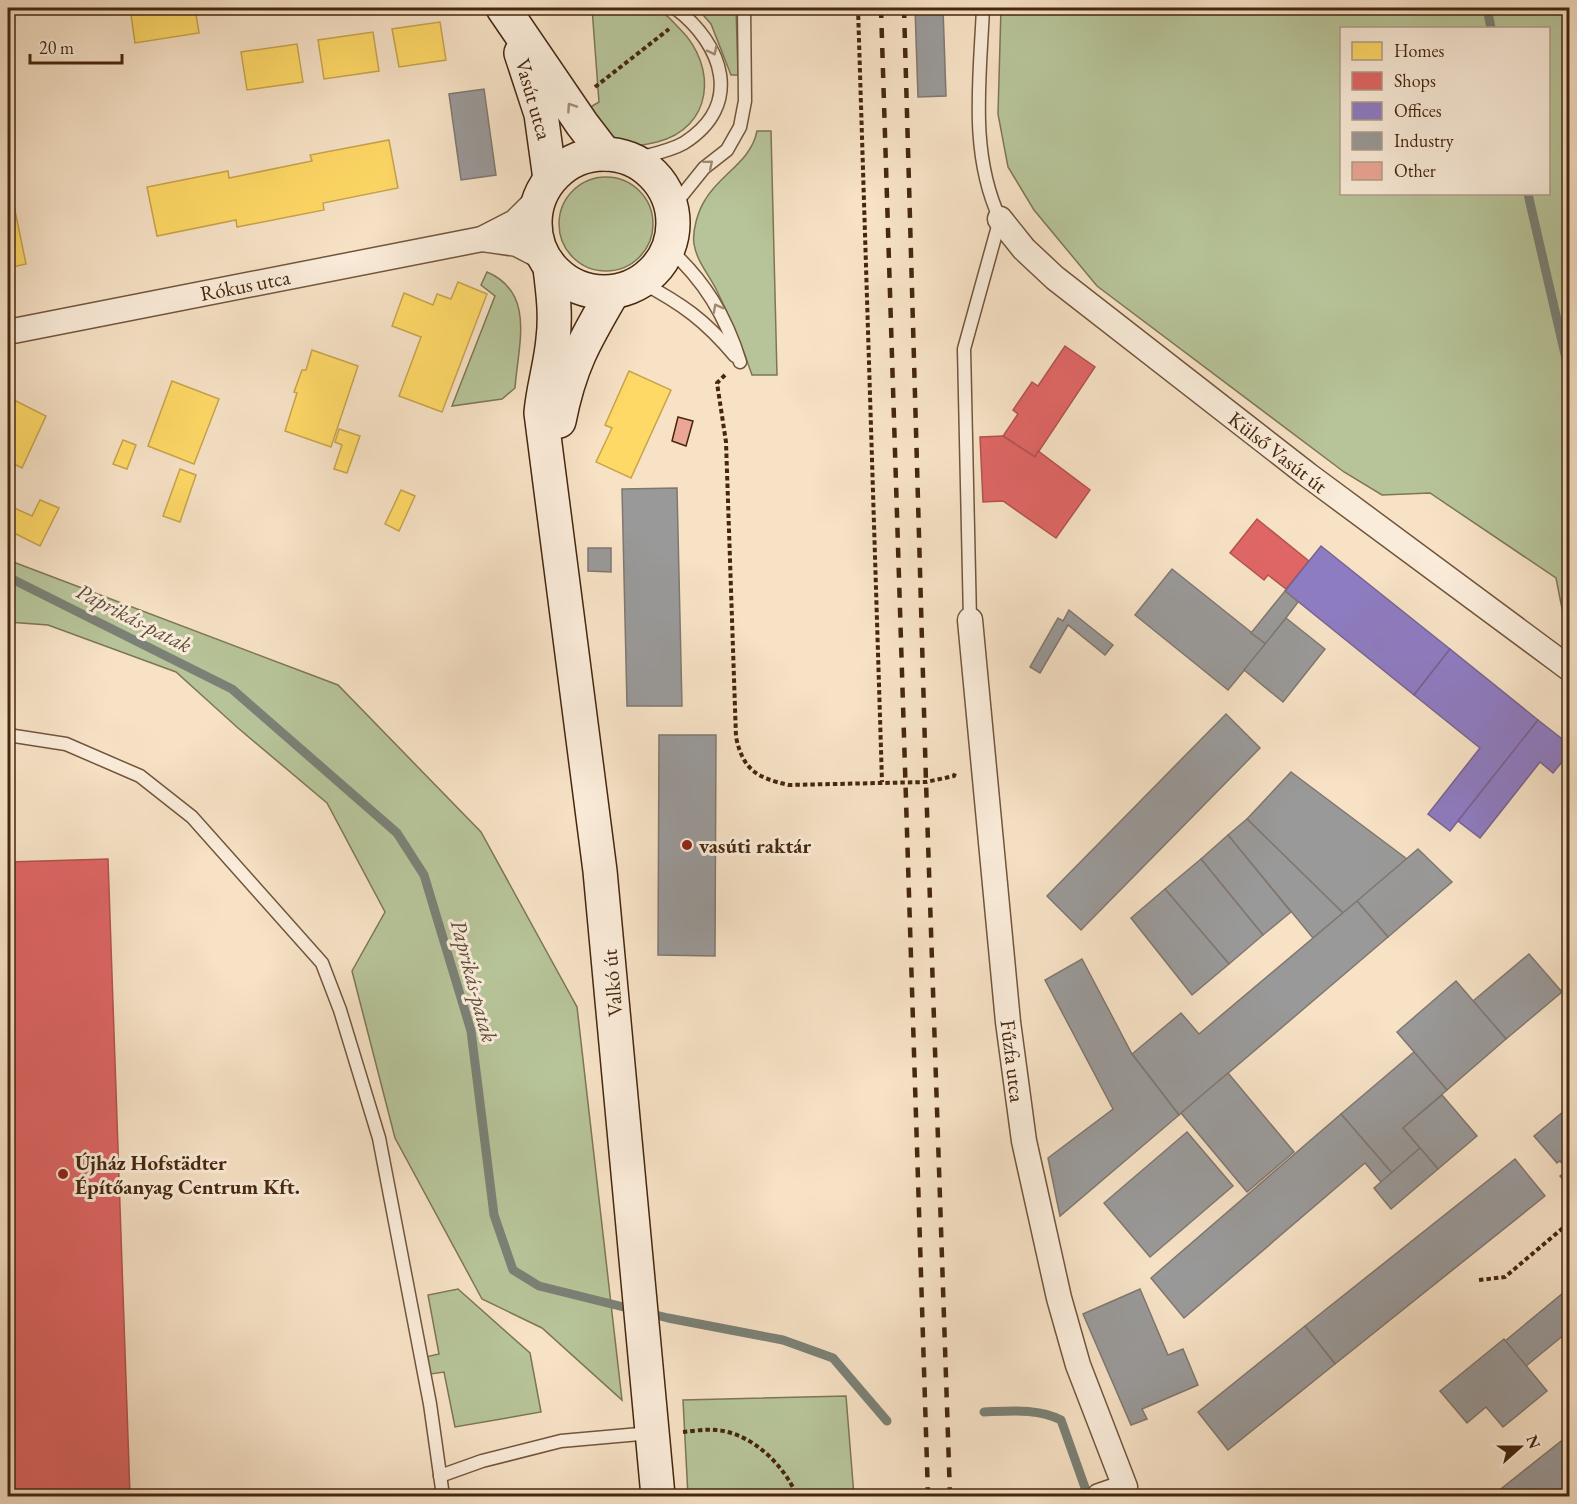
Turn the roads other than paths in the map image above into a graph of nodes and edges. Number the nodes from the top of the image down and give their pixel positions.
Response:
1 (675, 8) edge
2 (744, 8) edge
3 (982, 8) edge
4 (507, 14) edge
5 (618, 157) junction
6 (544, 189) junction
7 (671, 209) junction
8 (1000, 219) junction
9 (482, 239) junction
10 (668, 248) junction
11 (547, 263) junction
12 (627, 287) junction
13 (8, 332) edge
14 (548, 472) junction
15 (970, 620) joint
16 (1569, 669) edge
17 (8, 735) edge
18 (652, 1433) junction
19 (440, 1476) junction
20 (1100, 1496) edge
21 (443, 1497) edge
22 (658, 1497) edge

1 -> 5 lane
7 -> 2 lane
3 - 8 lane
5 -> 4 street, Vasút utca
4 - 6 street, Vasút utca
5 - 6 street
5 - 7 street
6 - 9 street, Rókus utca
6 - 11 street
7 - 10 street
8 - 15 lane
8 - 16 street, Külső Vasút út
9 - 11 street, Rókus utca
9 - 13 street, Rókus utca
10 - 12 street
12 -> 10 lane
11 - 12 street
11 - 14 street, Valkó út
12 - 14 street
14 - 18 street, Valkó út
15 - 20 street, Fűzfa utca
17 - 19 lane
18 - 19 lane
18 - 22 street, Valkó út
19 - 21 lane

